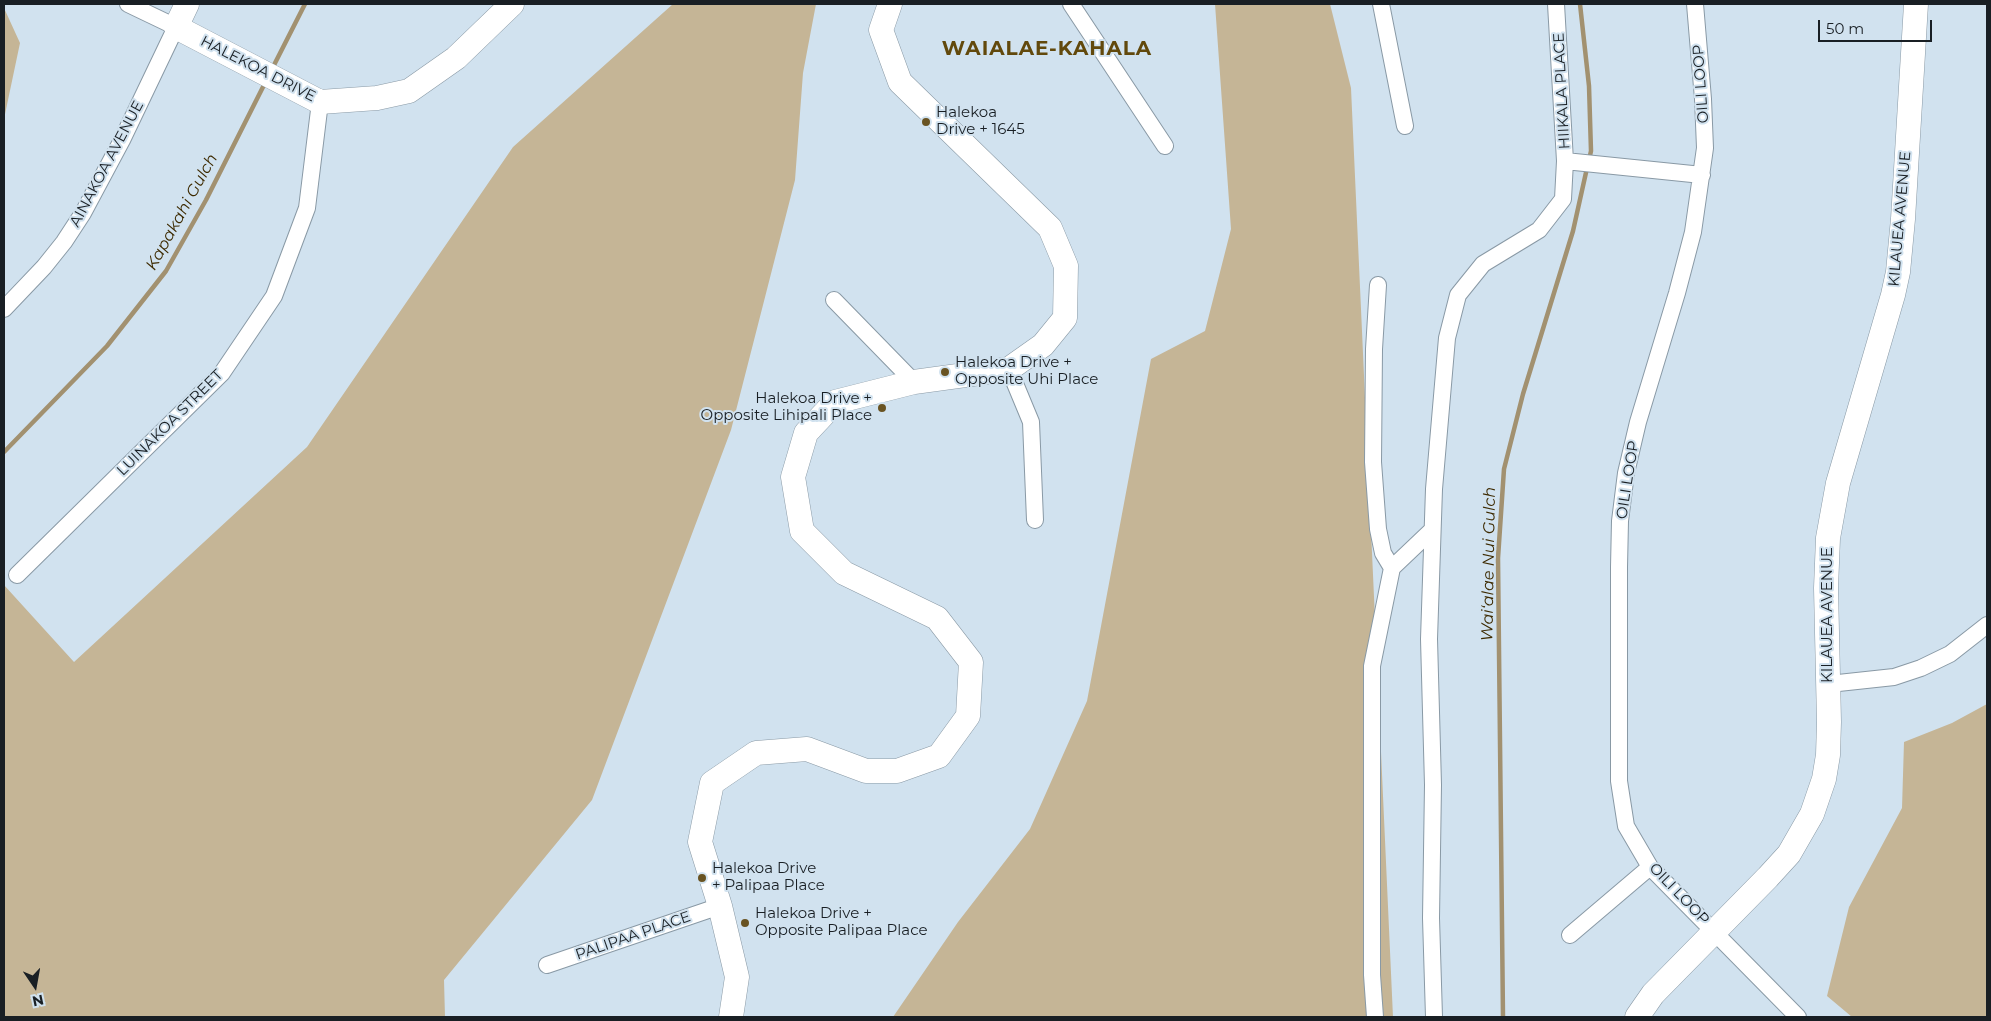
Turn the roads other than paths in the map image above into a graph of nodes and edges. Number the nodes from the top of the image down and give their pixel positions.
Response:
1 (128, 4) edge
2 (188, 4) edge
3 (512, 4) edge
4 (890, 4) edge
5 (1071, 4) edge
6 (1381, 4) edge
7 (1556, 4) edge
8 (1694, 4) edge
9 (1916, 4) edge
10 (176, 27) junction
11 (320, 102) junction
12 (1406, 126) dead end
13 (1166, 146) dead end
14 (1572, 161) junction
15 (1702, 175) junction
16 (1378, 285) dead end
17 (834, 300) dead end
18 (4, 309) edge
19 (1009, 369) junction
20 (914, 382) junction
21 (1035, 520) dead end
22 (1432, 530) junction
23 (1392, 568) junction
24 (18, 575) dead end
25 (1987, 625) edge
26 (1829, 684) junction
27 (1650, 868) junction
28 (720, 906) junction
29 (1714, 931) junction
30 (1570, 935) dead end
31 (547, 965) dead end
32 (731, 1017) edge
33 (1374, 1017) edge
34 (1434, 1017) edge
35 (1637, 1017) edge
36 (1798, 1017) edge

1 - 10 street, HALEKOA DRIVE
2 - 10 street, AINAKOA AVENUE
3 - 11 street, HALEKOA DRIVE
4 - 19 street
5 - 13 street
6 - 12 street
7 - 14 street, HIIKALA PLACE
8 - 15 street, OILI LOOP
9 - 26 street, KILAUEA AVENUE
10 - 11 street, HALEKOA DRIVE
10 - 18 street, AINAKOA AVENUE
11 - 24 street, LUINAKOA STREET
14 - 15 street, HIIKALA PLACE
14 - 22 street
15 - 27 street, OILI LOOP
16 - 23 street
17 - 20 street
19 - 20 street
19 - 21 street
20 - 28 street
22 - 23 street
22 - 34 street
23 - 33 street
25 - 26 street
26 - 29 street, KILAUEA AVENUE
27 - 29 street, OILI LOOP
27 - 30 street
28 - 31 street, PALIPAA PLACE
28 - 32 street
29 - 35 street, KILAUEA AVENUE
29 - 36 street, OILI LOOP

